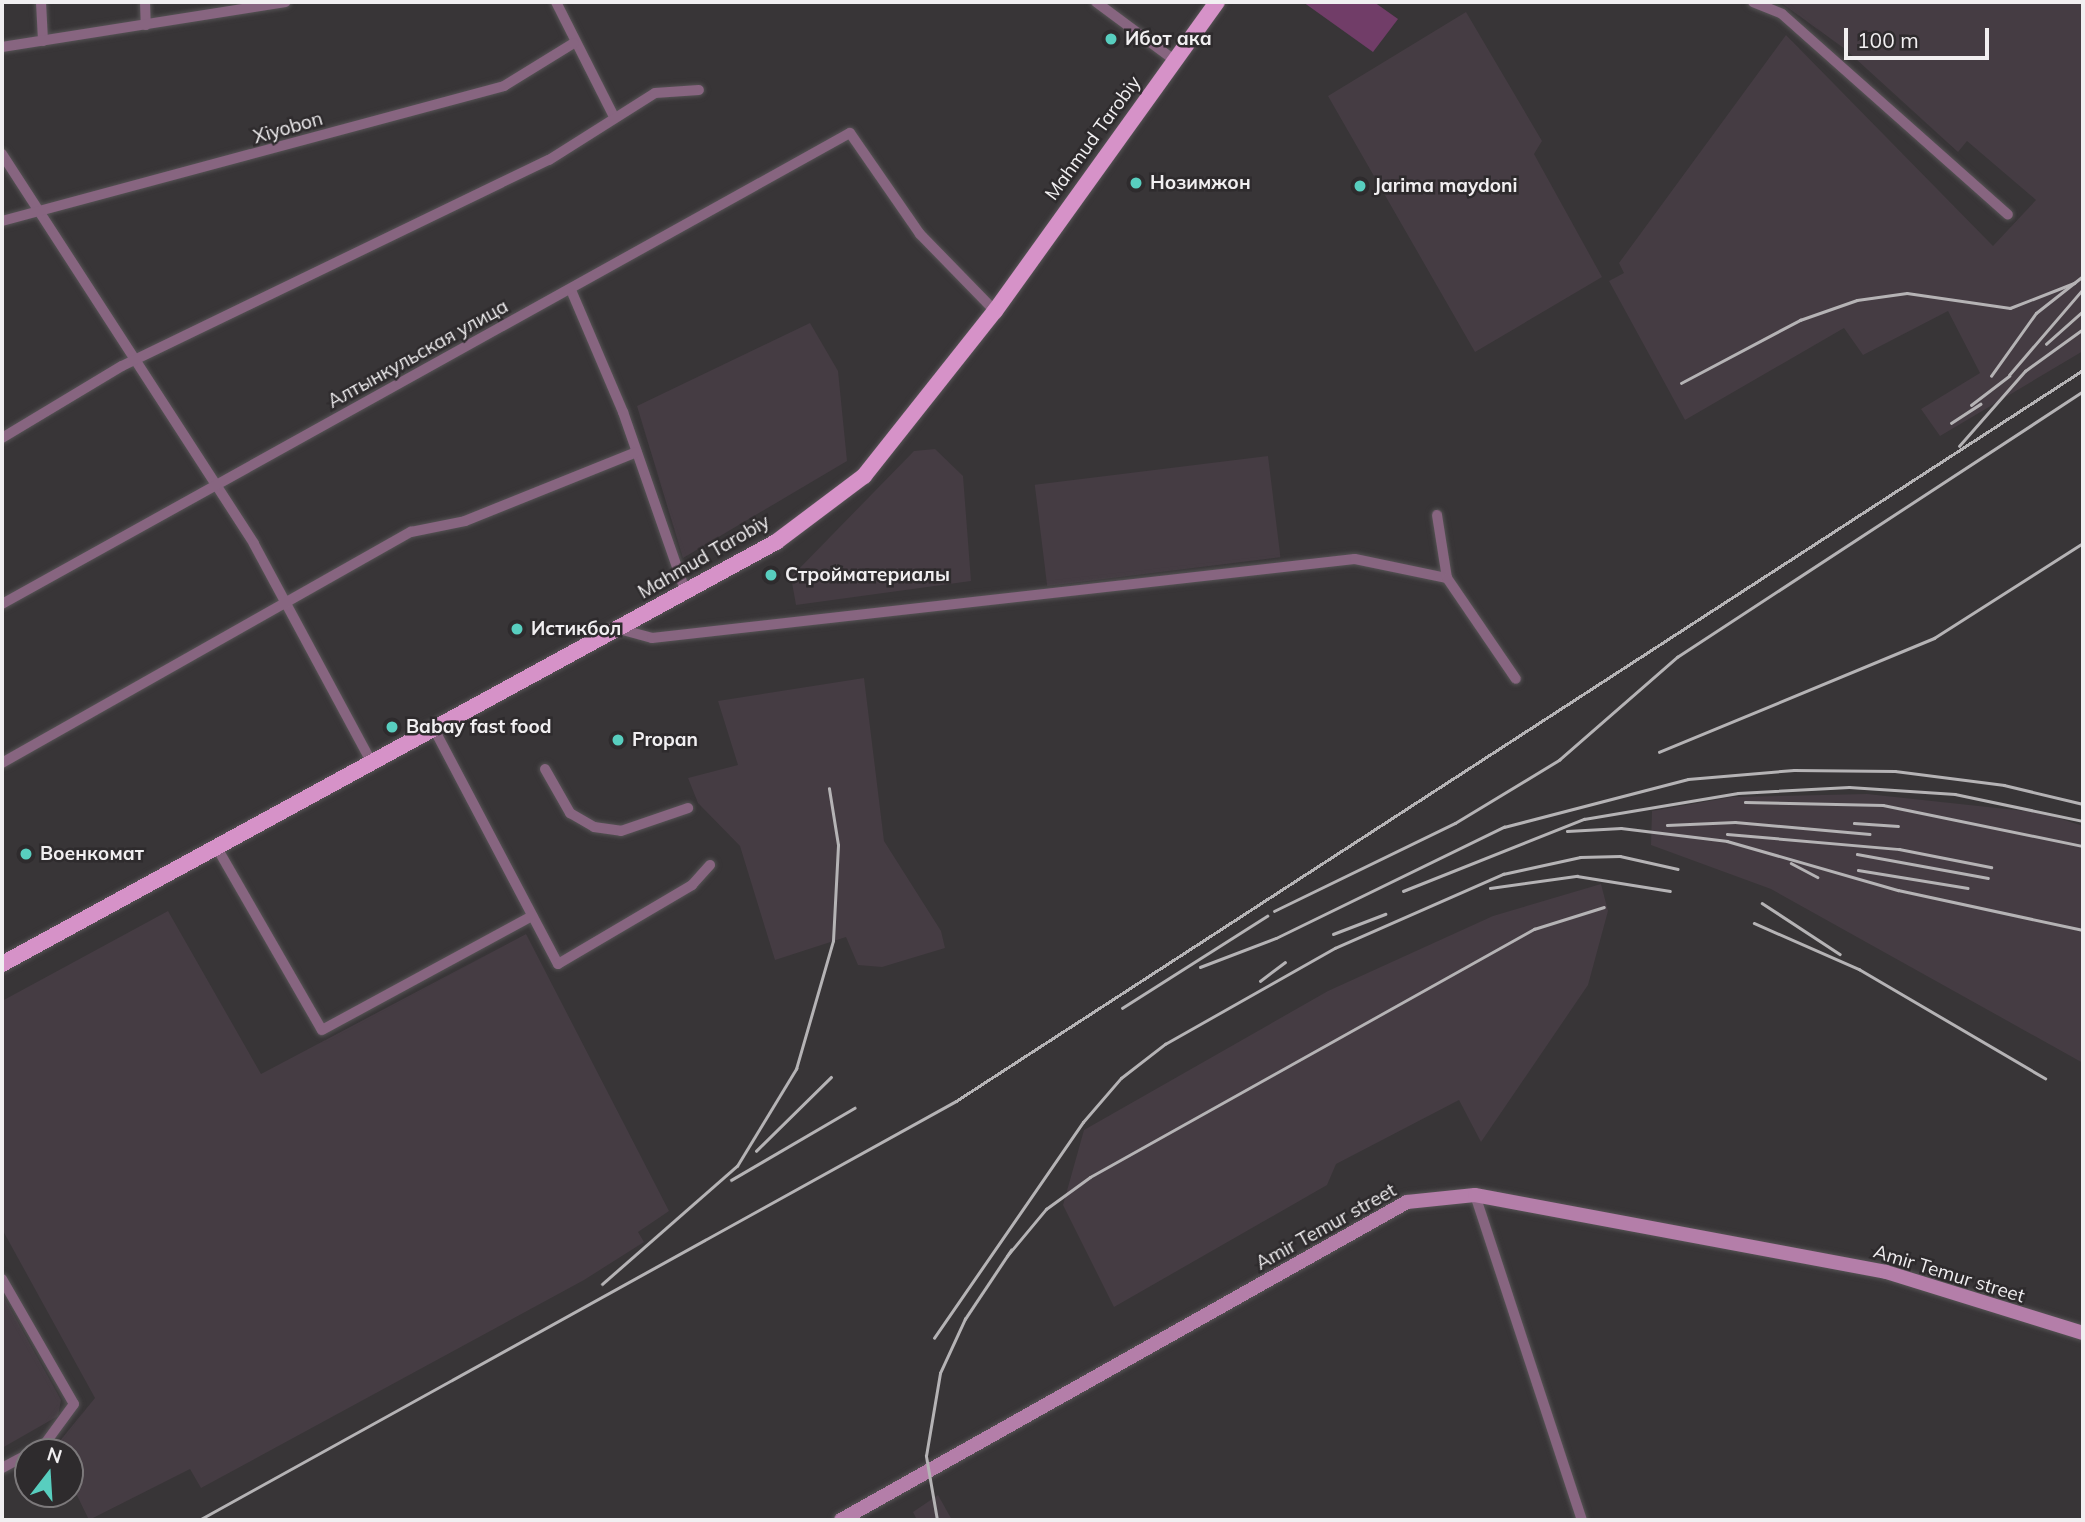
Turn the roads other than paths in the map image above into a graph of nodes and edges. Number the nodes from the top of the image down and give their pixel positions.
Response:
1 (41, 2) edge
2 (145, 2) edge
3 (285, 2) edge
4 (555, 2) edge
5 (1096, 2) edge
6 (1217, 2) edge
7 (1753, 2) edge
8 (269, 3) edge
9 (146, 25) junction
10 (43, 41) junction
11 (574, 43) junction
12 (2, 47) edge
13 (1174, 60) junction
14 (699, 89) dead end
15 (613, 115) junction
16 (2, 154) edge
17 (42, 215) junction
18 (2008, 215) dead end
19 (2, 221) edge
20 (570, 290) junction
21 (995, 311) junction
22 (137, 363) junction
23 (2, 438) edge
24 (637, 452) junction
25 (219, 488) junction
26 (1437, 515) dead end
27 (1447, 578) junction
28 (685, 593) junction
29 (2, 604) edge
30 (286, 605) junction
31 (619, 629) junction
32 (1516, 680) dead end
33 (433, 727) junction
34 (371, 761) junction
35 (2, 763) edge
36 (545, 769) dead end
37 (688, 808) dead end
38 (216, 846) junction
39 (710, 865) dead end
40 (532, 916) junction
41 (2, 964) edge
42 (1475, 1195) junction
43 (2, 1279) edge
44 (2083, 1333) edge
45 (49, 1438) edge
46 (841, 1520) edge
47 (1583, 1520) edge

1 - 10 street
2 - 9 street
3 - 8 street
4 - 11 street
5 - 13 street
6 - 13 main road, Mahmud Tarobiy
7 - 18 street
8 - 9 street
9 - 10 street
10 - 12 street
11 - 15 street
11 - 17 street, Xiyobon
13 - 21 main road, Mahmud Tarobiy
14 - 15 street
15 - 22 street
16 - 17 street
17 - 19 street, Xiyobon
17 - 22 street
20 - 21 street, Алтынкульская улица
20 - 24 street
20 - 25 street, Алтынкульская улица
21 - 28 main road, Mahmud Tarobiy
22 - 23 street
22 - 25 street
24 - 28 street
24 - 30 street
25 - 29 street, Алтынкульская улица
25 - 30 street
26 - 27 street
27 - 31 street
27 - 32 street
28 - 31 main road, Mahmud Tarobiy
30 - 34 street
30 - 35 street
31 - 33 main road, Mahmud Tarobiy
33 - 34 main road, Mahmud Tarobiy
33 - 40 street
34 - 38 main road, Mahmud Tarobiy
36 - 37 street
38 - 40 street
38 - 41 main road, Mahmud Tarobiy
39 - 40 street
42 - 44 street, Amir Temur street
42 - 46 street, Amir Temur street
42 - 47 street
43 - 45 street

